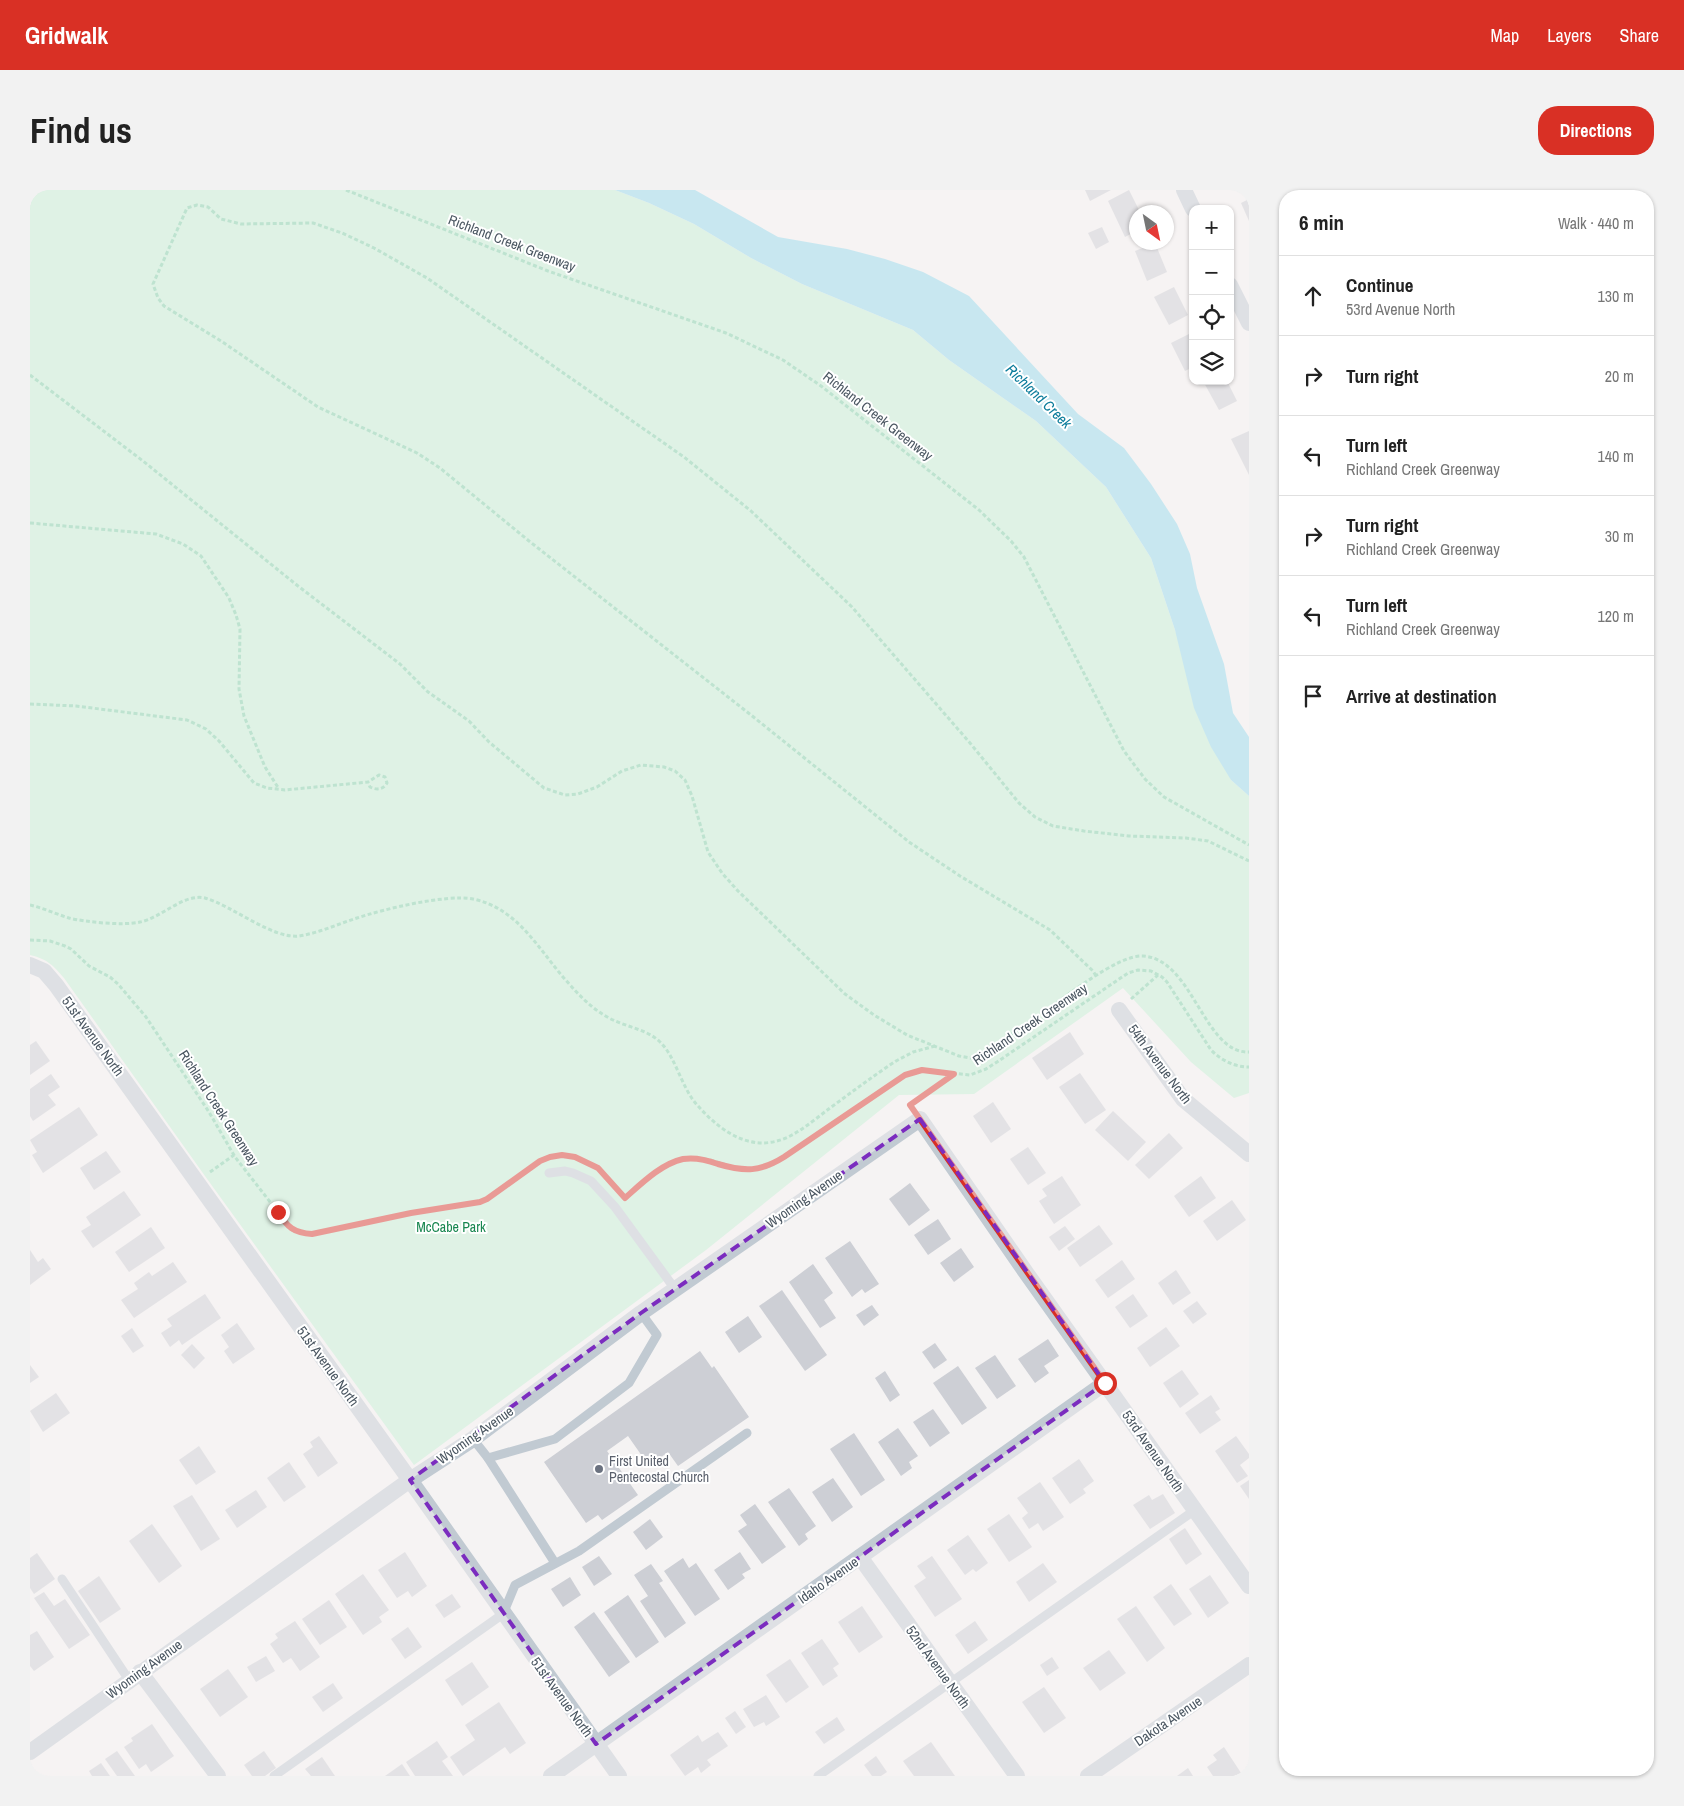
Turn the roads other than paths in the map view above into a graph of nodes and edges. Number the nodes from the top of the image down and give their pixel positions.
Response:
1 (1184, 190) edge
2 (1191, 205) edge
3 (1234, 293) edge
4 (1249, 324) edge
5 (30, 965) edge
6 (1119, 1010) road end
7 (920, 1119) joint
8 (1249, 1154) edge
9 (549, 1173) dead end
10 (674, 1289) junction
11 (641, 1313) junction
12 (1105, 1383) junction
13 (748, 1433) dead end
14 (473, 1439) junction
15 (488, 1458) junction
16 (410, 1480) junction
17 (1195, 1510) junction
18 (860, 1557) junction
19 (555, 1563) junction
20 (62, 1579) dead end
21 (1249, 1586) edge
22 (503, 1614) junction
23 (1249, 1665) edge
24 (135, 1676) junction
25 (950, 1683) junction
26 (596, 1744) junction
27 (30, 1752) edge
28 (218, 1776) edge
29 (274, 1776) edge
30 (550, 1776) edge
31 (619, 1776) edge
32 (818, 1776) edge
33 (1017, 1776) edge
34 (1088, 1776) edge

1 - 2 street
3 - 4 street
5 - 16 street, 51st Avenue North
6 - 8 street, 54th Avenue North
7 - 10 street, Wyoming Avenue
7 - 12 street, 53rd Avenue North
9 - 10 lane
10 - 11 street, Wyoming Avenue
11 - 14 street, Wyoming Avenue
11 - 15 lane
12 - 17 street, 53rd Avenue North
12 - 18 street, Idaho Avenue
13 - 19 lane
14 - 15 lane
14 - 16 street, Wyoming Avenue
15 - 19 lane
16 - 22 street, 51st Avenue North
16 - 24 street, Wyoming Avenue
17 - 21 street, 53rd Avenue North
17 - 25 lane
18 - 25 street, 52nd Avenue North
18 - 26 street, Idaho Avenue
19 - 22 lane
20 - 24 lane
22 - 26 street, 51st Avenue North
22 - 29 lane
23 - 34 street, Dakota Avenue
24 - 27 street, Wyoming Avenue
24 - 28 street
25 - 32 lane
25 - 33 street, 52nd Avenue North
26 - 30 street, Idaho Avenue
26 - 31 street, 51st Avenue North

